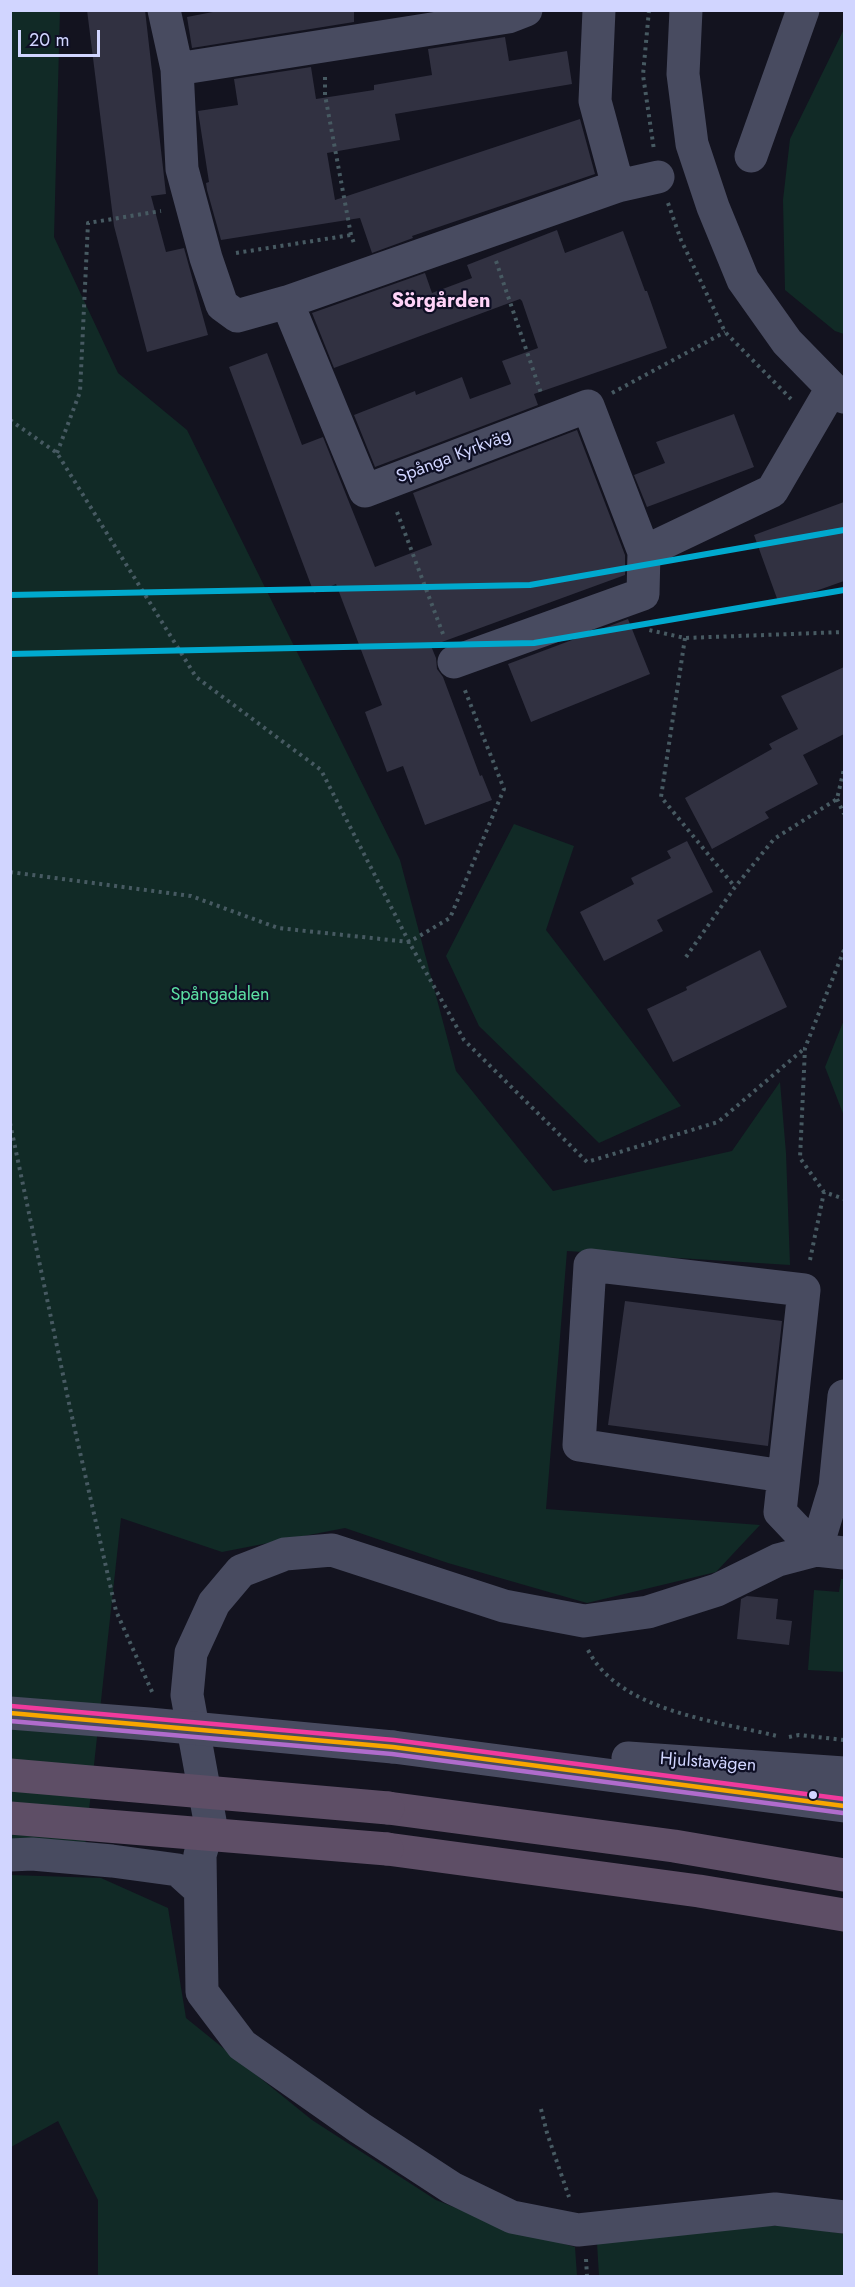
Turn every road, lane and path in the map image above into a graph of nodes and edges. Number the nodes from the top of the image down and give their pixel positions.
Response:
1 (164, 10) edge
2 (526, 10) edge
3 (598, 10) edge
4 (686, 10) edge
5 (804, 10) edge
6 (324, 46) junction
7 (177, 69) junction
8 (751, 156) dead end
9 (658, 177) dead end
10 (618, 186) junction
11 (192, 206) junction
12 (486, 232) junction
13 (351, 235) junction
14 (206, 258) junction
15 (366, 274) junction
16 (287, 302) junction
17 (725, 332) dead end
18 (838, 393) edge
19 (588, 406) junction
20 (10, 420) edge
21 (550, 420) junction
22 (57, 453) junction
23 (386, 483) junction
24 (644, 552) junction
25 (643, 594) junction
26 (844, 632) edge
27 (685, 638) junction
28 (454, 662) junction
29 (844, 770) edge
30 (837, 799) junction
31 (844, 814) edge
32 (10, 872) edge
33 (735, 886) junction
34 (409, 942) junction
35 (844, 950) edge
36 (686, 957) dead end
37 (805, 1048) junction
38 (10, 1123) edge
39 (824, 1192) junction
40 (844, 1199) edge
41 (804, 1290) junction
42 (844, 1396) edge
43 (783, 1476) junction
44 (840, 1488) edge
45 (830, 1552) edge
46 (572, 1619) junction
47 (154, 1695) dead end
48 (10, 1713) edge
49 (786, 1738) dead end
50 (393, 1747) junction
51 (844, 1773) edge
52 (10, 1775) edge
53 (844, 1806) edge
54 (10, 1818) edge
55 (10, 1855) edge
56 (844, 1875) edge
57 (199, 1889) junction
58 (844, 1915) edge
59 (541, 2109) dead end
60 (844, 2217) edge
61 (578, 2230) junction

1 - 7 street
2 - 6 street
3 - 10 street
4 - 18 street
5 - 8 street
6 - 7 street
6 - 13 path
7 - 11 street
9 - 10 street
10 - 12 street
11 - 14 street
11 - 22 path
12 - 15 street
12 - 21 path
13 - 14 path
13 - 15 path
14 - 16 street
15 - 16 street
16 - 23 street, Spånga Kyrkväg
17 - 19 path
18 - 24 street
19 - 21 street, Spånga Kyrkväg
19 - 24 street
20 - 22 path
21 - 23 street, Spånga Kyrkväg
22 - 34 path
23 - 28 path
24 - 25 street
25 - 27 path
25 - 28 street
26 - 27 path
27 - 33 path
28 - 34 path
29 - 30 path
30 - 31 path
30 - 33 path
32 - 34 path
33 - 36 path
34 - 37 path
35 - 37 path
37 - 39 path
38 - 47 path
39 - 40 path
39 - 41 path
41 - 43 street
41 - 43 street
42 - 44 street
43 - 45 street
44 - 45 street
45 - 46 street
46 - 49 path
46 - 57 street
48 - 50 street, Hjulstavägen, bridge
50 - 51 street, Hjulstavägen
50 - 53 street, Hjulstavägen
52 - 56 highway, bridge
54 - 58 highway, bridge
55 - 57 street
57 - 61 street
59 - 61 path
60 - 61 street

